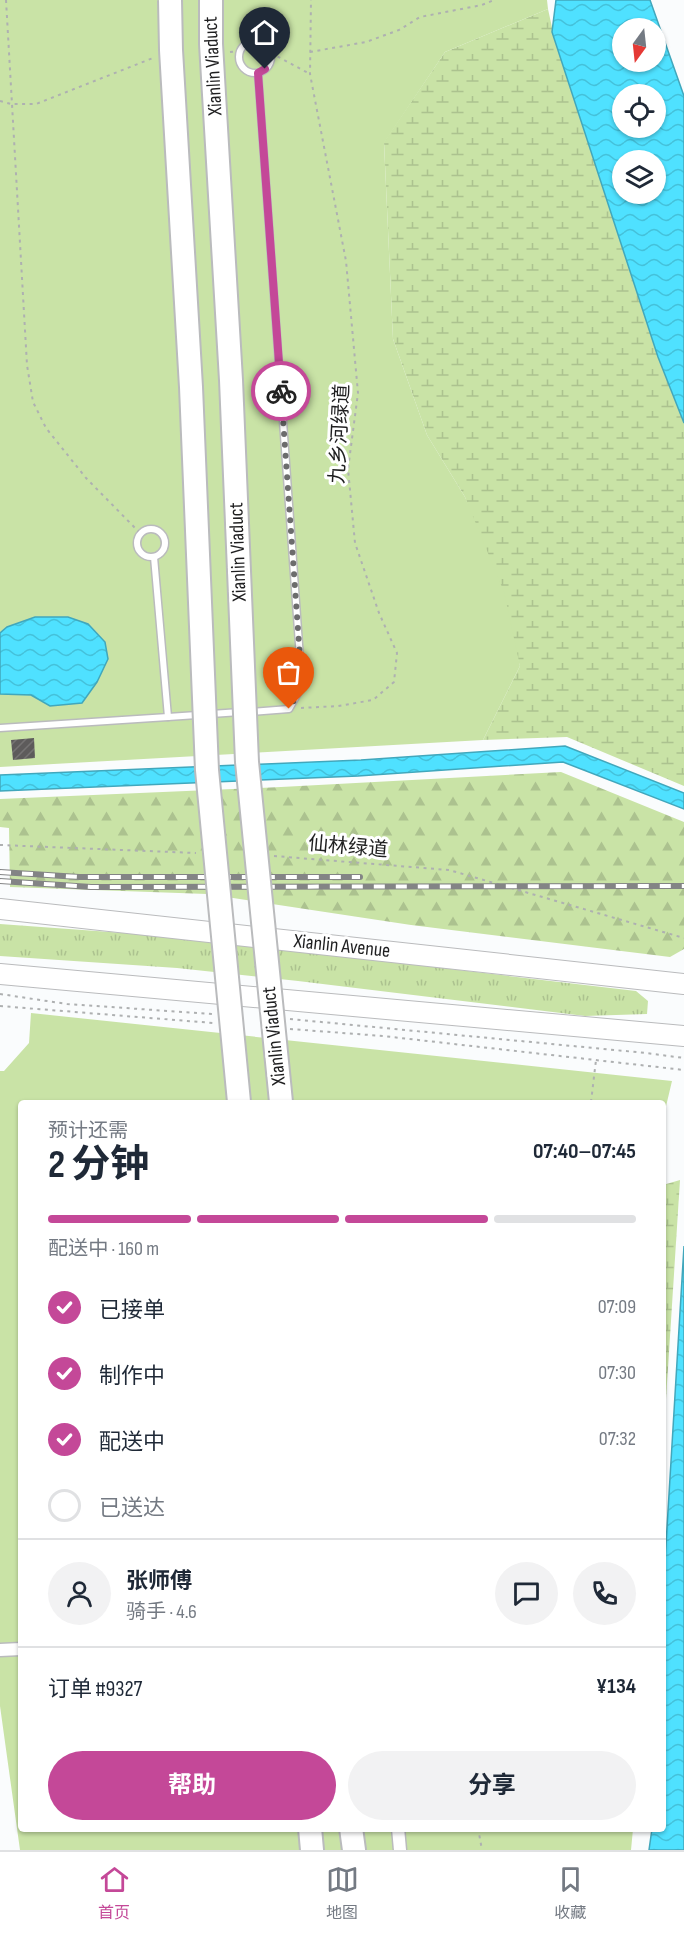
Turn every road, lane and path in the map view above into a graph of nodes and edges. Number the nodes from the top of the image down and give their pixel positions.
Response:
1 (6, 0) edge
2 (170, 0) edge
3 (211, 0) edge
4 (311, 0) edge
5 (494, 0) edge
6 (239, 51) junction
7 (228, 52) dead end
8 (310, 52) junction
9 (271, 53) junction
10 (153, 58) dead end
11 (258, 73) junction
12 (310, 74) junction
13 (0, 101) edge
14 (11, 104) junction
15 (140, 533) junction
16 (154, 557) junction
17 (289, 709) junction
18 (168, 717) junction
19 (0, 728) edge
20 (0, 845) edge
21 (201, 853) dead end
22 (272, 856) dead end
23 (0, 909) edge
24 (684, 938) edge
25 (0, 974) edge
26 (684, 984) edge
27 (0, 994) edge
28 (0, 1006) edge
29 (219, 1015) dead end
30 (289, 1019) dead end
31 (217, 1023) dead end
32 (288, 1028) dead end
33 (684, 1036) edge
34 (684, 1058) edge
35 (596, 1060) junction
36 (684, 1070) edge
37 (239, 1100) edge
38 (280, 1100) edge
39 (591, 1100) edge
40 (18, 1649) edge
41 (0, 1650) edge
42 (310, 1832) edge
43 (352, 1832) edge
44 (398, 1832) edge
45 (479, 1832) edge
46 (312, 1850) edge
47 (354, 1850) edge
48 (400, 1850) edge
49 (482, 1850) edge

1 - 14 path
2 - 37 highway, Xianlin Viaduct, bridge
3 - 38 highway, Xianlin Viaduct, bridge
4 - 8 path, 九乡河绿道
5 - 8 path
6 - 7 path
6 - 9 lane
6 - 11 lane
8 - 12 path, 九乡河绿道
9 - 11 lane
9 - 12 path
10 - 14 path
11 - 17 lane
12 - 17 path, 九乡河绿道
13 - 14 path
14 - 15 path
15 - 16 lane
15 - 16 lane
16 - 18 lane
17 - 18 lane
18 - 19 lane
20 - 21 path
22 - 24 path, 仙林绿道
23 - 26 main road, Xianlin Avenue
25 - 33 main road
27 - 29 path
28 - 31 path
30 - 34 path
32 - 35 path
35 - 36 path
35 - 39 path
40 - 41 street
42 - 46 highway
43 - 47 highway
44 - 48 street
45 - 49 path

